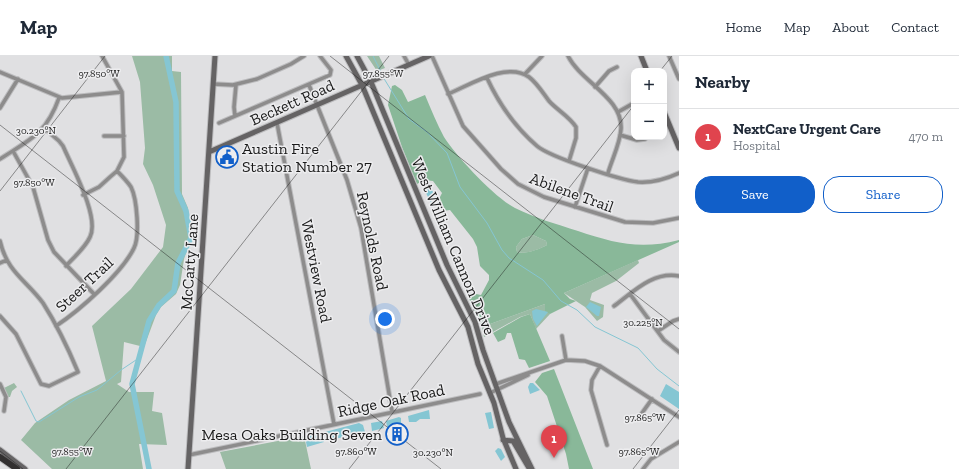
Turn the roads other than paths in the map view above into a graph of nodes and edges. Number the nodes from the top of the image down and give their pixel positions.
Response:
1 (102, 56) edge
2 (215, 56) edge
3 (304, 56) edge
4 (320, 56) edge
5 (346, 56) edge
6 (357, 56) edge
7 (404, 56) edge
8 (430, 56) edge
9 (542, 56) edge
10 (568, 56) edge
11 (641, 56) edge
12 (669, 56) edge
13 (409, 65) junction
14 (617, 67) dead end
15 (646, 68) edge
16 (0, 72) edge
17 (525, 74) junction
18 (488, 78) junction
19 (18, 79) junction
20 (679, 79) edge
21 (371, 82) junction
22 (214, 83) junction
23 (236, 85) junction
24 (308, 85) junction
25 (362, 85) junction
26 (595, 87) junction
27 (122, 92) junction
28 (448, 94) junction
29 (59, 98) junction
30 (632, 104) edge
31 (318, 105) junction
32 (0, 108) edge
33 (618, 112) junction
34 (235, 116) junction
35 (667, 119) edge
36 (219, 123) dead end
37 (277, 123) junction
38 (44, 128) junction
39 (620, 135) junction
40 (104, 136) dead end
41 (124, 136) junction
42 (631, 138) edge
43 (679, 148) edge
44 (13, 151) junction
45 (209, 152) junction
46 (0, 159) edge
47 (569, 161) junction
48 (588, 168) junction
49 (117, 170) junction
50 (608, 173) junction
51 (679, 173) edge
52 (83, 195) junction
53 (575, 207) junction
54 (679, 218) edge
55 (0, 240) edge
56 (7, 260) junction
57 (0, 263) edge
58 (66, 266) junction
59 (679, 276) edge
60 (94, 294) junction
61 (630, 294) junction
62 (614, 306) dead end
63 (0, 316) edge
64 (679, 319) edge
65 (56, 326) junction
66 (658, 331) junction
67 (562, 336) dead end
68 (679, 352) edge
69 (566, 360) junction
70 (600, 366) junction
71 (532, 372) junction
72 (0, 384) edge
73 (496, 384) junction
74 (499, 390) junction
75 (490, 393) junction
76 (480, 394) dead end
77 (652, 399) junction
78 (4, 411) dead end
79 (392, 411) junction
80 (642, 413) dead end
81 (679, 417) edge
82 (334, 424) junction
83 (504, 440) junction
84 (679, 442) edge
85 (607, 445) dead end
86 (0, 450) edge
87 (189, 455) junction
88 (0, 457) edge
89 (17, 469) edge
90 (25, 469) edge
91 (188, 469) edge
92 (516, 469) edge
93 (531, 469) edge
94 (642, 469) edge

1 - 27 street
2 - 22 main road, McCarty Lane
3 - 23 street
4 - 24 street
5 - 25 main road, West William Cannon Drive
6 - 21 main road, West William Cannon Drive
7 - 13 street
8 - 13 main road, Beckett Road
8 - 28 street, Abilene Trail
9 - 17 street
10 - 26 street
11 - 15 main road
12 - 20 street
13 - 21 main road, Beckett Road
14 - 26 street
16 - 19 street
17 - 18 street
17 - 47 street
18 - 28 street
18 - 47 street
19 - 29 street
19 - 32 street
21 - 25 main road, Beckett Road
21 - 73 main road, West William Cannon Drive
22 - 23 street
22 - 45 main road, McCarty Lane
23 - 34 street
24 - 31 street, Reynolds Road
24 - 34 street
25 - 31 main road, Beckett Road
25 - 75 main road, West William Cannon Drive
26 - 33 street
27 - 29 street
27 - 41 street
28 - 53 street, Abilene Trail
29 - 38 street
30 - 33 street
31 - 37 main road, Beckett Road
31 - 79 street, Reynolds Road
33 - 39 street
34 - 36 street
35 - 43 main road
37 - 45 main road, Beckett Road
37 - 82 street, Westview Road
38 - 44 street
38 - 52 street
39 - 42 street
39 - 50 street
40 - 41 street
41 - 49 street
44 - 46 street
44 - 58 street
45 - 87 main road, McCarty Lane
47 - 48 street
48 - 50 street
48 - 53 street
49 - 52 street
49 - 60 street, Steer Trail
50 - 51 street
52 - 58 street
53 - 54 street, Abilene Trail
55 - 56 street
56 - 57 street
56 - 65 street
58 - 60 street
59 - 61 street
60 - 65 street, Steer Trail
61 - 62 street
61 - 66 street
63 - 65 street
64 - 66 street
66 - 68 street
67 - 69 street
69 - 70 street
69 - 71 street
70 - 77 street
70 - 85 street
71 - 73 street
71 - 74 street
72 - 78 street
73 - 74 main road, West William Cannon Drive
74 - 75 street
74 - 93 main road, West William Cannon Drive
75 - 83 main road, West William Cannon Drive
76 - 79 street, Ridge Oak Road
77 - 80 street
77 - 81 street
79 - 82 street, Ridge Oak Road
82 - 87 street, Ridge Oak Road
83 - 92 main road, West William Cannon Drive
83 - 93 main road
84 - 94 street
86 - 90 main road
87 - 91 main road, McCarty Lane
88 - 89 highway

